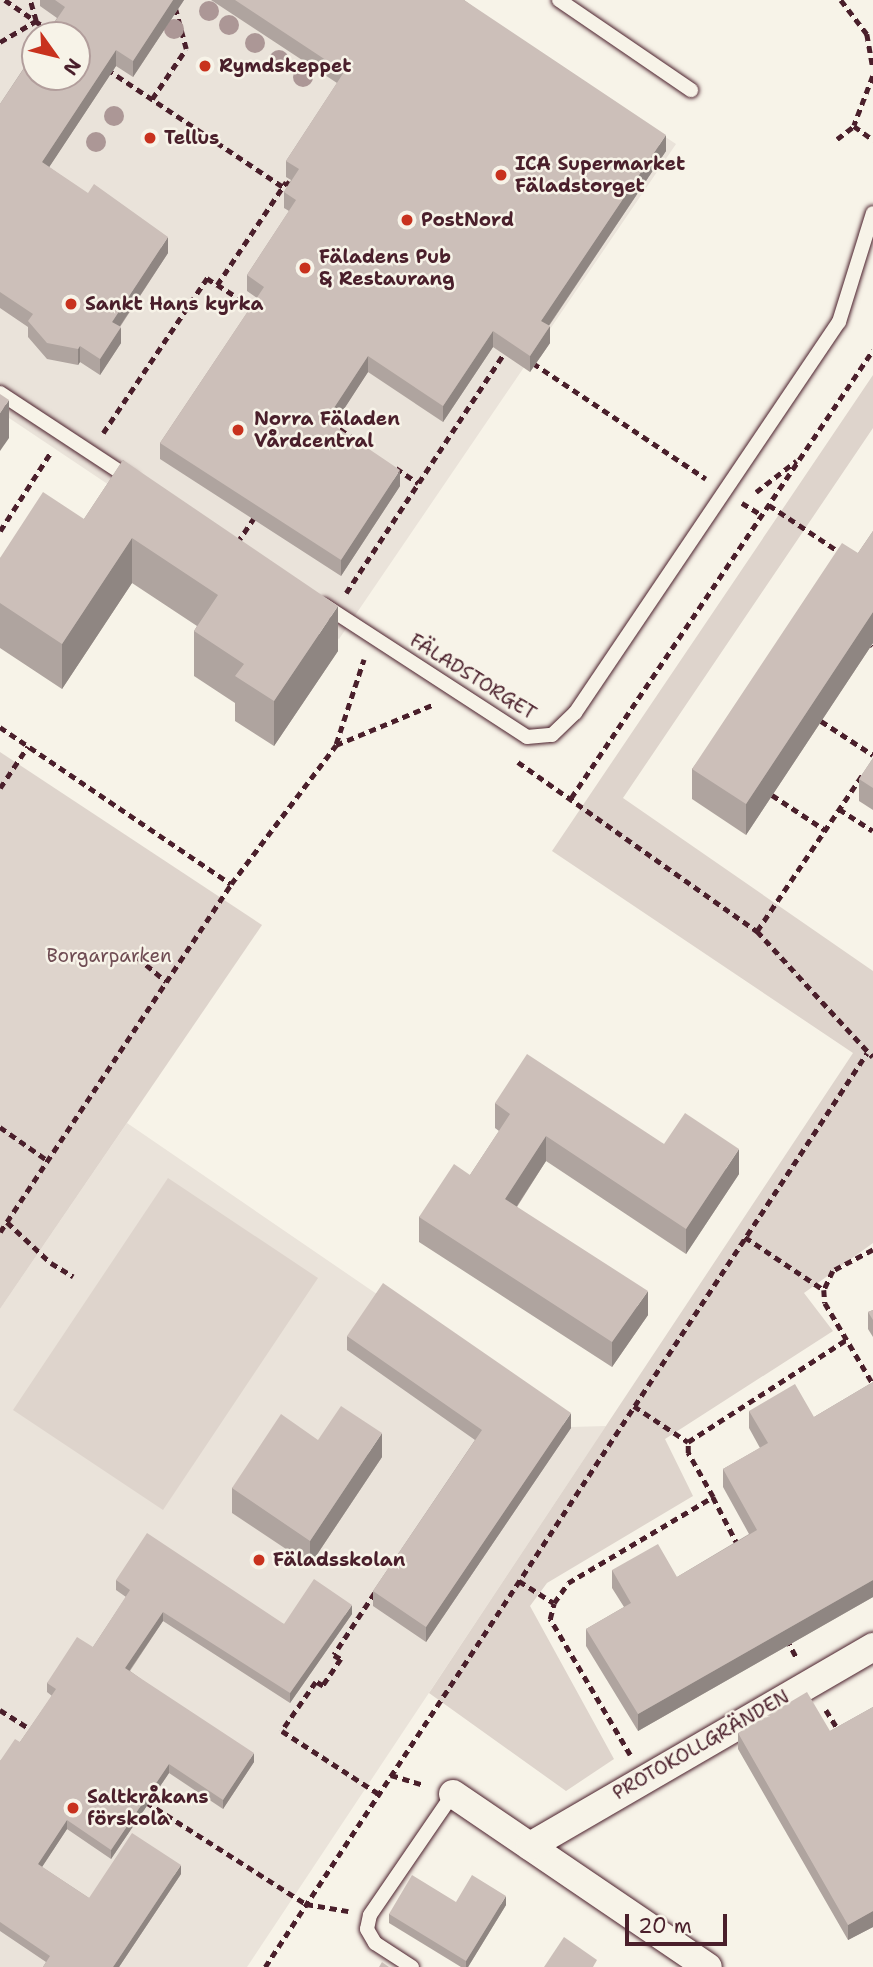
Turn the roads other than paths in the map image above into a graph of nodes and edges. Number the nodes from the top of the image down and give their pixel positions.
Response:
1 (559, 0) edge
2 (691, 90) dead end
3 (873, 214) edge
4 (0, 393) edge
5 (146, 488) edge
6 (312, 597) edge
7 (873, 1647) edge
8 (453, 1794) joint
9 (530, 1846) junction
10 (412, 1967) edge
11 (708, 1967) edge

1 - 2 lane
3 - 6 lane, FÄLADSTORGET
4 - 5 lane
7 - 9 street, PROTOKOLLGRÄNDEN
8 - 9 street
8 - 10 lane
9 - 11 street

